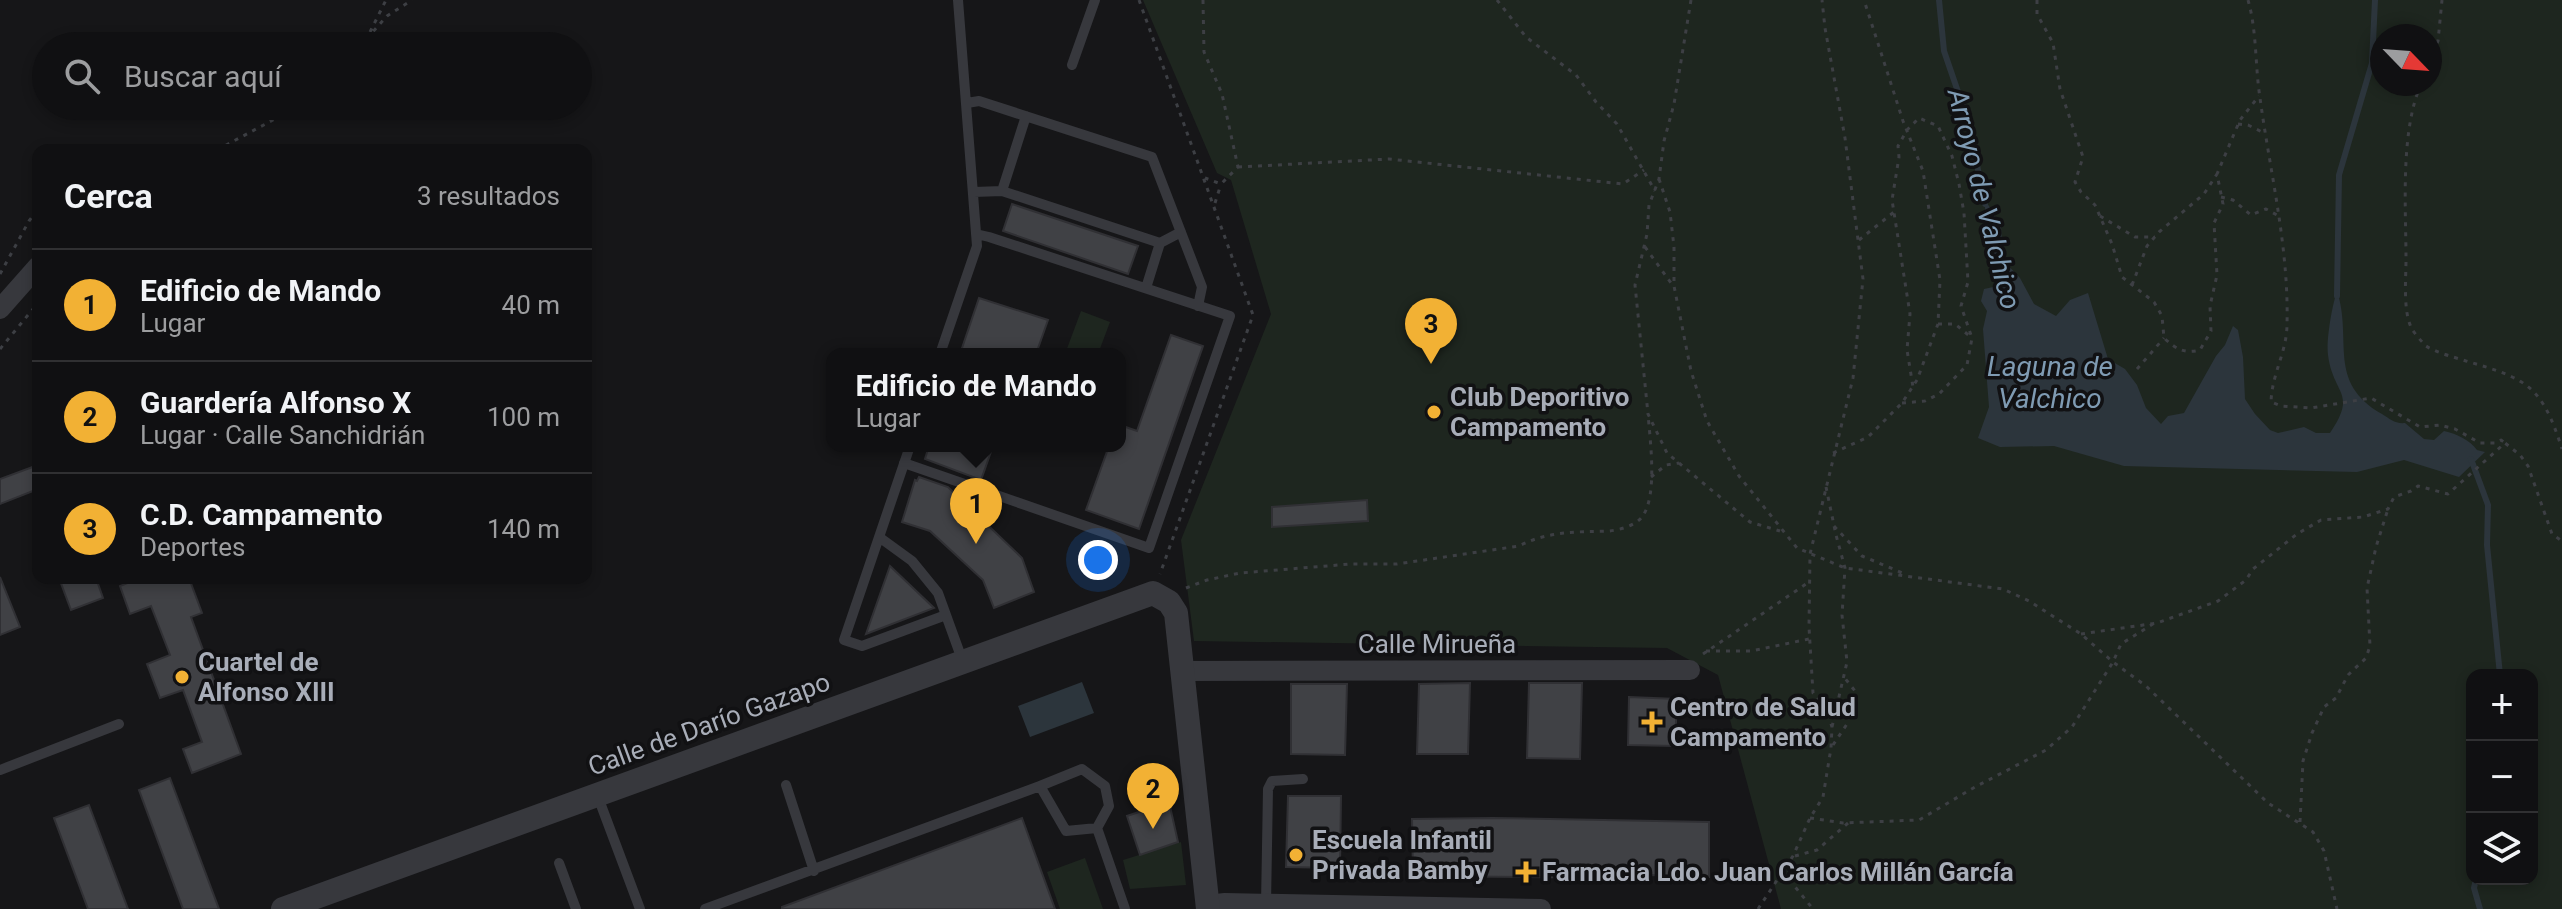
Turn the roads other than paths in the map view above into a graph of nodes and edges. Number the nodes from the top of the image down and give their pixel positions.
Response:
1 (958, 0) edge
2 (1095, 0) edge
3 (1072, 65) dead end
4 (967, 103) junction
5 (1026, 116) junction
6 (1002, 191) junction
7 (974, 192) junction
8 (1181, 232) junction
9 (976, 234) junction
10 (1160, 243) junction
11 (32, 273) edge
12 (1146, 288) junction
13 (1198, 306) junction
14 (0, 309) edge
15 (942, 348) edge
16 (908, 452) edge
17 (904, 463) junction
18 (879, 537) junction
19 (946, 615) junction
20 (963, 662) junction
21 (1690, 670) dead end
22 (1183, 671) junction
23 (119, 724) dead end
24 (0, 770) edge
25 (1303, 779) dead end
26 (786, 785) dead end
27 (1040, 786) junction
28 (597, 795) junction
29 (1097, 828) junction
30 (559, 863) dead end
31 (814, 871) junction
32 (1266, 904) junction
33 (1208, 907) edge
34 (286, 909) edge
35 (576, 909) edge
36 (640, 909) edge
37 (705, 909) edge
38 (1125, 909) edge
39 (1541, 909) edge

1 - 4 lane
2 - 3 lane
4 - 5 lane
4 - 7 lane
5 - 6 lane
5 - 8 lane
6 - 7 lane
6 - 10 lane
7 - 9 lane
8 - 10 lane
8 - 13 lane
9 - 12 lane
9 - 15 lane
10 - 12 lane
11 - 14 street
12 - 13 lane
13 - 17 lane
16 - 17 lane
17 - 18 lane
18 - 19 lane
18 - 19 lane
19 - 20 lane
20 - 22 street, Calle de Darío Gazapo
20 - 28 street, Calle de Darío Gazapo
21 - 22 street, Calle Mirueña
22 - 33 street
23 - 24 lane
25 - 32 lane
26 - 31 lane
27 - 29 lane
27 - 29 lane
27 - 31 lane
28 - 34 street, Calle de Darío Gazapo
28 - 36 lane
29 - 38 lane
30 - 35 lane
31 - 37 lane
32 - 33 street
32 - 39 street

